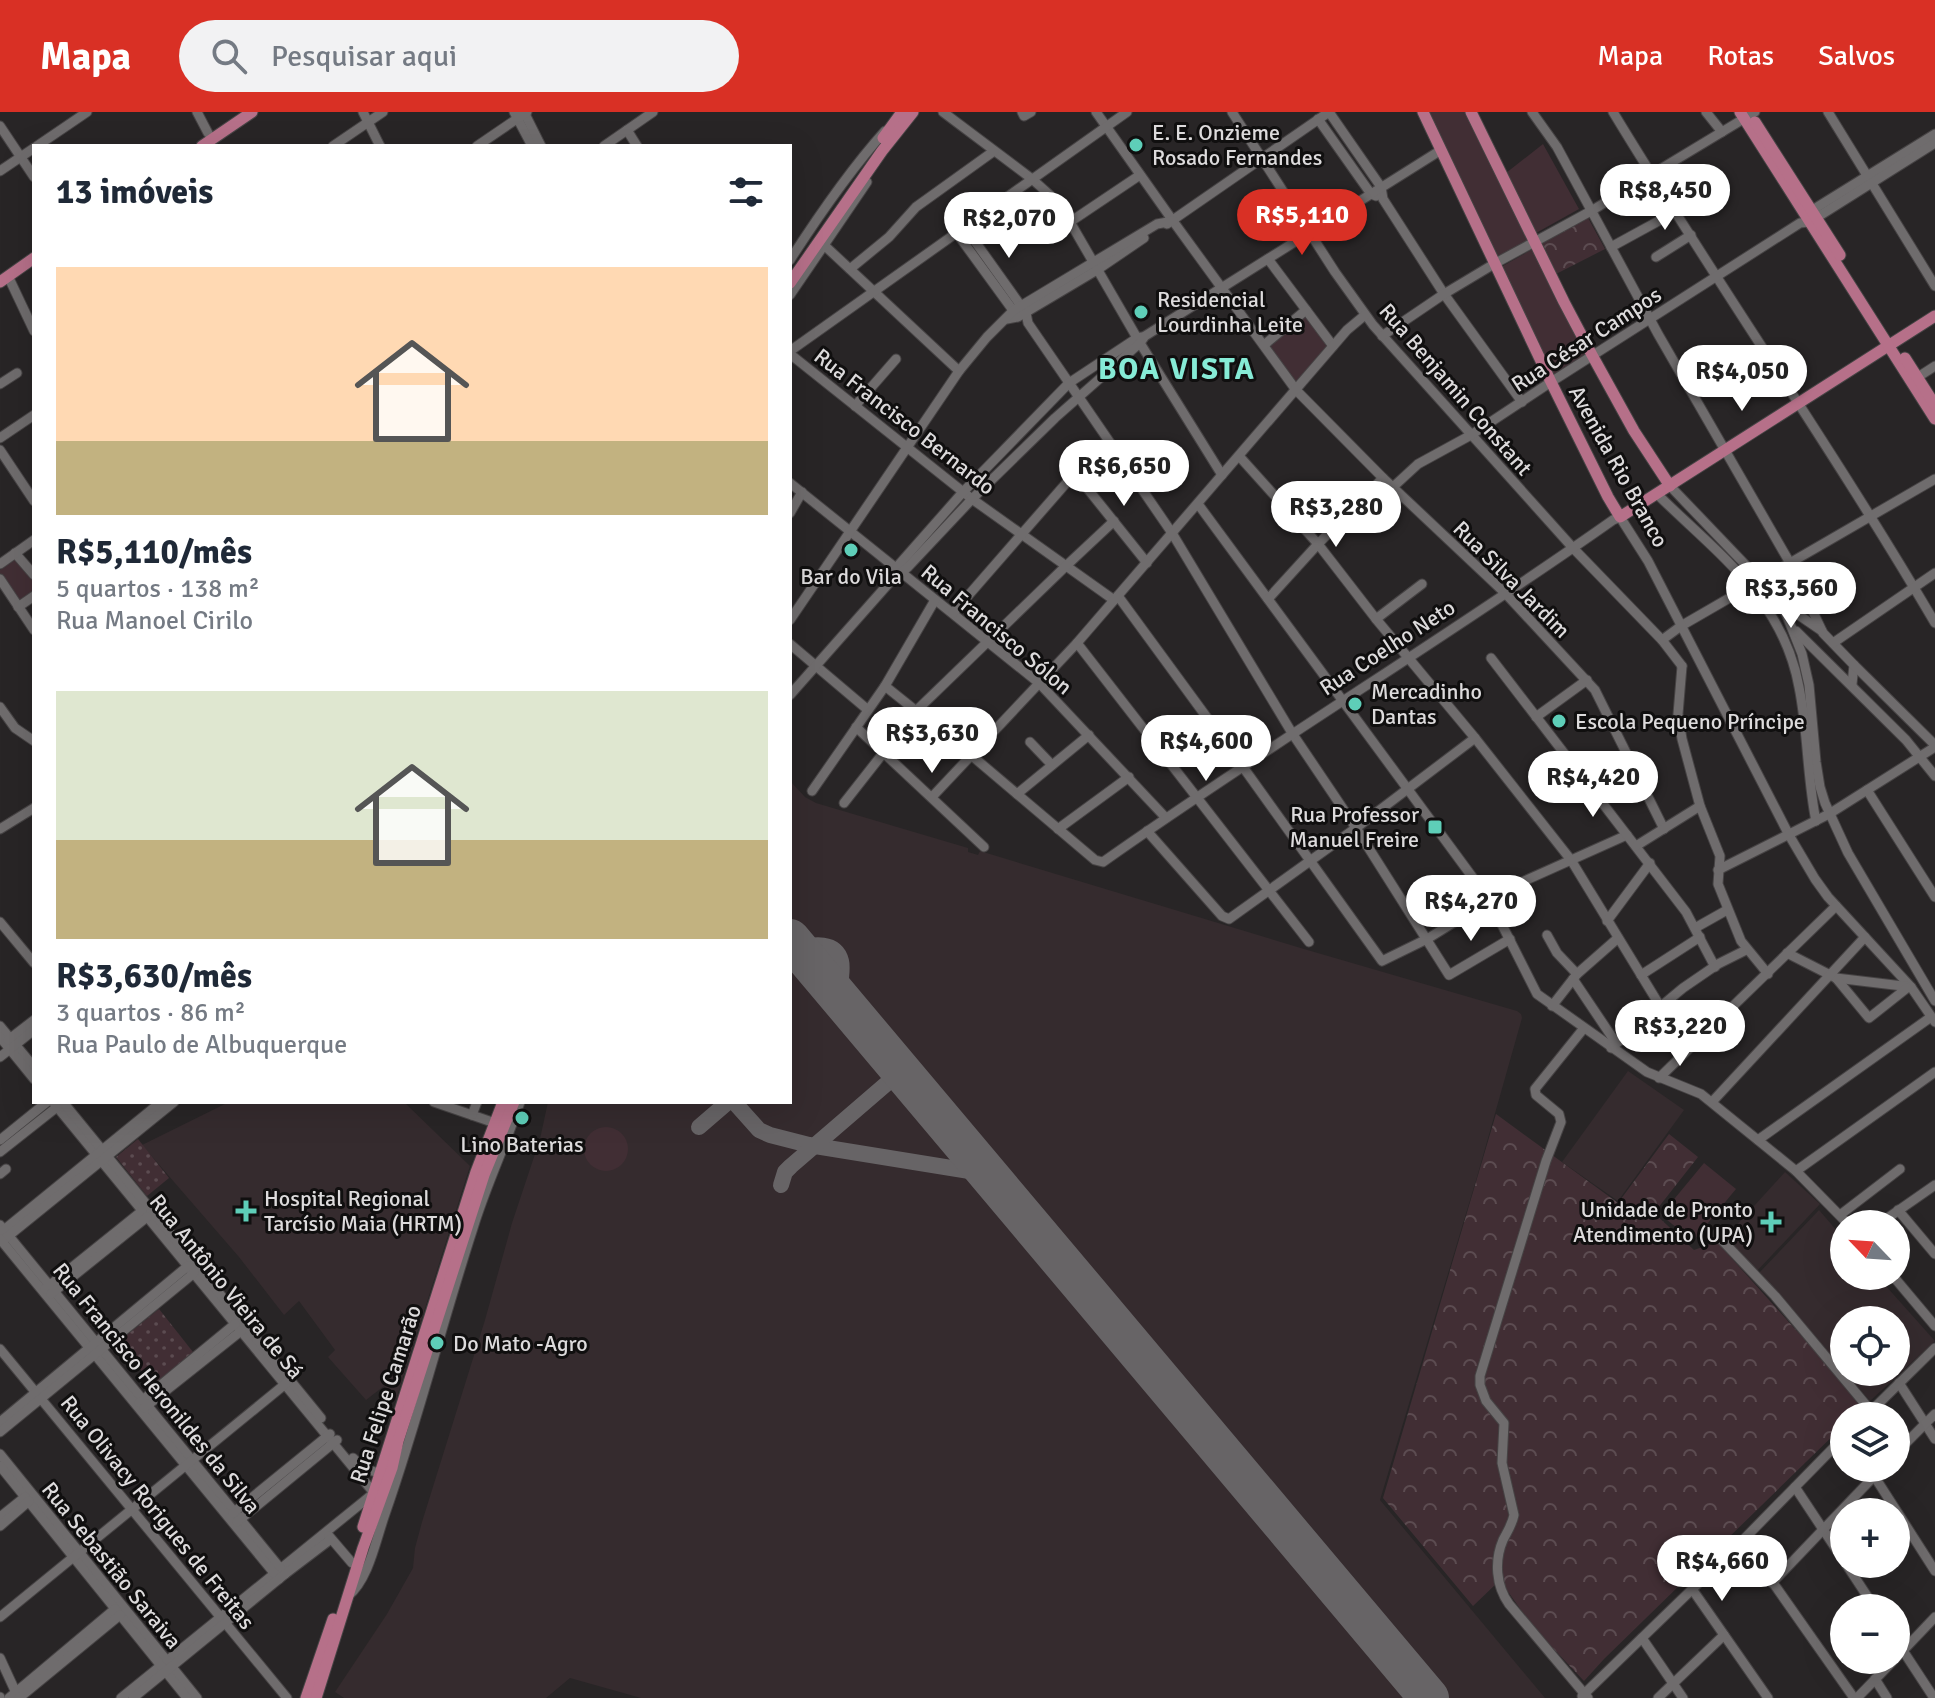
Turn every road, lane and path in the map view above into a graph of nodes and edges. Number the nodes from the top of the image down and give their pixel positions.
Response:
1 (87, 112) edge
2 (197, 112) edge
3 (239, 112) edge
4 (252, 112) edge
5 (363, 112) edge
6 (383, 112) edge
7 (653, 112) edge
8 (943, 112) edge
9 (1022, 112) edge
10 (1031, 112) edge
11 (1096, 112) edge
12 (1127, 112) edge
13 (1232, 112) edge
14 (1329, 112) edge
15 (1423, 112) edge
16 (1471, 112) edge
17 (1532, 112) edge
18 (1613, 112) edge
19 (1706, 112) edge
20 (1828, 112) edge
21 (522, 114) edge
22 (906, 114) edge
23 (1748, 114) edge
24 (1318, 119) junction
25 (368, 122) junction
26 (0, 126) edge
27 (1106, 127) junction
28 (627, 130) junction
29 (1722, 132) junction
30 (1935, 134) edge
31 (209, 141) edge
32 (1935, 143) edge
33 (40, 144) edge
34 (336, 144) edge
35 (379, 144) edge
36 (480, 144) edge
37 (531, 144) edge
38 (540, 144) edge
39 (607, 144) edge
40 (636, 144) edge
41 (879, 149) junction
42 (32, 150) edge
43 (1441, 150) junction
44 (994, 151) junction
45 (21, 157) junction
46 (1261, 159) junction
47 (0, 171) edge
48 (32, 174) edge
49 (1651, 174) junction
50 (1140, 175) junction
51 (1032, 179) junction
52 (1870, 179) junction
53 (1381, 187) junction
54 (1371, 194) junction
55 (1383, 199) junction
56 (1591, 211) junction
57 (1675, 212) junction
58 (1808, 218) junction
59 (1173, 221) junction
60 (1070, 222) junction
61 (960, 229) junction
62 (1310, 233) junction
63 (1691, 235) junction
64 (1535, 242) junction
65 (824, 245) junction
66 (1611, 247) junction
67 (32, 253) edge
68 (792, 257) edge
69 (1656, 257) dead end
70 (32, 259) edge
71 (1268, 259) junction
72 (1494, 264) junction
73 (1095, 266) junction
74 (850, 269) junction
75 (792, 270) edge
76 (1717, 276) junction
77 (3, 277) edge
78 (792, 280) edge
79 (1935, 286) edge
80 (1221, 287) junction
81 (792, 292) edge
82 (873, 292) junction
83 (1444, 294) junction
84 (1306, 310) junction
85 (1935, 313) edge
86 (1021, 314) junction
87 (1365, 315) junction
88 (1650, 319) junction
89 (32, 328) edge
90 (1382, 336) junction
91 (1141, 339) junction
92 (1890, 342) junction
93 (1264, 345) junction
94 (1333, 346) junction
95 (792, 352) edge
96 (792, 355) edge
97 (1592, 355) junction
98 (896, 359) dead end
99 (1935, 366) edge
100 (959, 371) junction
101 (17, 373) dead end
102 (1918, 377) junction
103 (1551, 382) junction
104 (1069, 383) junction
105 (0, 384) edge
106 (1296, 390) junction
107 (1079, 397) junction
108 (1798, 401) junction
109 (1522, 402) junction
110 (1935, 405) edge
111 (855, 406) junction
112 (32, 416) edge
113 (1935, 419) edge
114 (1471, 435) junction
115 (0, 438) edge
116 (908, 447) junction
117 (1723, 448) junction
118 (0, 450) edge
119 (1239, 456) junction
120 (1222, 475) junction
121 (1383, 478) junction
122 (1935, 479) edge
123 (792, 484) edge
124 (1668, 484) junction
125 (1393, 487) junction
126 (802, 492) junction
127 (963, 492) junction
128 (1657, 494) junction
129 (32, 498) edge
130 (972, 499) junction
131 (1198, 504) junction
132 (792, 510) edge
133 (1870, 515) junction
134 (1617, 517) junction
135 (1114, 521) junction
136 (850, 531) junction
137 (1172, 533) junction
138 (1022, 534) junction
139 (32, 541) edge
140 (1318, 544) junction
141 (1573, 548) junction
142 (15, 553) junction
143 (1147, 563) junction
144 (1790, 563) junction
145 (0, 564) edge
146 (1067, 565) junction
147 (899, 570) junction
148 (32, 573) edge
149 (1935, 573) edge
150 (0, 579) edge
151 (1756, 583) junction
152 (1422, 584) dead end
153 (1914, 587) junction
154 (1505, 593) junction
155 (32, 597) edge
156 (1116, 598) junction
157 (1268, 599) junction
158 (935, 600) junction
159 (1779, 601) junction
160 (18, 607) junction
161 (953, 613) junction
162 (792, 617) edge
163 (1376, 619) junction
164 (1935, 623) edge
165 (1681, 626) junction
166 (32, 627) edge
167 (1792, 627) junction
168 (1823, 633) junction
169 (1662, 640) junction
170 (989, 642) junction
171 (1077, 643) junction
172 (1833, 643) junction
173 (792, 646) edge
174 (1697, 656) junction
175 (1408, 657) junction
176 (1491, 658) dead end
177 (1854, 665) junction
178 (816, 666) junction
179 (1682, 666) junction
180 (1587, 680) junction
181 (1039, 683) junction
182 (1852, 684) junction
183 (885, 686) junction
184 (792, 693) edge
185 (1341, 701) junction
186 (1, 710) edge
187 (868, 710) junction
188 (917, 710) junction
189 (1536, 717) junction
190 (856, 727) junction
191 (1292, 733) junction
192 (1089, 735) junction
193 (32, 737) edge
194 (1475, 738) junction
195 (1030, 742) dead end
196 (1935, 746) edge
197 (883, 753) junction
198 (971, 755) junction
199 (1920, 757) junction
200 (1052, 765) junction
201 (1243, 766) junction
202 (1935, 776) edge
203 (1129, 777) junction
204 (1407, 790) junction
205 (1867, 790) junction
206 (812, 791) dead end
207 (1017, 794) junction
208 (932, 797) junction
209 (1196, 797) junction
210 (844, 803) dead end
211 (1700, 806) junction
212 (32, 809) edge
213 (1829, 814) junction
214 (1166, 818) junction
215 (1816, 821) junction
216 (1356, 828) junction
217 (0, 829) edge
218 (1058, 829) junction
219 (1664, 829) junction
220 (1147, 831) junction
221 (1627, 835) junction
222 (1789, 835) junction
223 (1636, 846) junction
224 (984, 847) dead end
225 (1571, 860) junction
226 (1310, 861) junction
227 (1650, 863) junction
228 (1718, 870) junction
229 (1268, 890) junction
230 (1935, 897) edge
231 (1490, 901) junction
232 (1836, 906) junction
233 (1727, 910) junction
234 (1607, 921) junction
235 (0, 922) edge
236 (1698, 932) junction
237 (1547, 935) dead end
238 (1865, 937) junction
239 (1618, 938) junction
240 (1427, 939) junction
241 (1510, 939) junction
242 (1309, 942) dead end
243 (1746, 950) junction
244 (1787, 953) junction
245 (32, 961) edge
246 (1715, 967) junction
247 (1768, 974) junction
248 (1641, 975) junction
249 (1833, 976) junction
250 (1575, 977) junction
251 (1909, 987) junction
252 (1935, 1001) edge
253 (1552, 1006) junction
254 (1660, 1006) junction
255 (1933, 1019) edge
256 (32, 1022) edge
257 (0, 1026) edge
258 (1584, 1028) junction
259 (32, 1031) edge
260 (7, 1043) edge
261 (1614, 1046) junction
262 (0, 1057) edge
263 (32, 1065) edge
264 (1935, 1072) edge
265 (32, 1076) edge
266 (1659, 1078) junction
267 (1712, 1102) junction
268 (54, 1104) edge
269 (54, 1104) edge
270 (56, 1104) edge
271 (440, 1104) edge
272 (476, 1104) edge
273 (502, 1104) edge
274 (516, 1104) edge
275 (516, 1104) edge
276 (156, 1107) edge
277 (472, 1115) junction
278 (495, 1123) junction
279 (0, 1140) edge
280 (1758, 1140) junction
281 (0, 1152) edge
282 (494, 1153) junction
283 (101, 1155) junction
284 (1900, 1169) dead end
285 (1796, 1171) junction
286 (1935, 1186) edge
287 (1835, 1210) edge
288 (1847, 1210) edge
289 (1898, 1210) edge
290 (145, 1214) junction
291 (1910, 1224) edge
292 (1716, 1234) dead end
293 (2, 1235) edge
294 (1935, 1254) edge
295 (193, 1269) junction
296 (1905, 1290) edge
297 (49, 1291) junction
298 (1935, 1326) edge
299 (238, 1328) junction
300 (96, 1348) junction
301 (1935, 1348) edge
302 (0, 1349) edge
303 (1910, 1372) edge
304 (287, 1382) junction
305 (1896, 1386) edge
306 (1901, 1386) edge
307 (39, 1395) junction
308 (1859, 1402) edge
309 (1879, 1402) edge
310 (142, 1405) junction
311 (1935, 1414) edge
312 (0, 1422) edge
313 (1925, 1424) junction
314 (0, 1431) edge
315 (333, 1437) junction
316 (1910, 1439) edge
317 (1935, 1439) edge
318 (1830, 1451) edge
319 (0, 1454) edge
320 (189, 1462) junction
321 (0, 1466) edge
322 (380, 1473) junction
323 (1864, 1482) edge
324 (1878, 1482) edge
325 (1795, 1487) junction
326 (374, 1493) junction
327 (27, 1499) junction
328 (132, 1509) junction
329 (0, 1517) edge
330 (375, 1517) junction
331 (234, 1518) junction
332 (0, 1526) edge
333 (1824, 1530) junction
334 (329, 1536) junction
335 (1830, 1539) edge
336 (1743, 1540) junction
337 (76, 1555) junction
338 (352, 1563) junction
339 (1935, 1571) edge
340 (280, 1574) junction
341 (1772, 1583) junction
342 (1692, 1589) junction
343 (110, 1596) junction
344 (348, 1596) junction
345 (118, 1612) junction
346 (0, 1617) edge
347 (1935, 1617) edge
348 (224, 1620) junction
349 (1724, 1635) junction
350 (1642, 1638) junction
351 (1910, 1643) edge
352 (0, 1658) edge
353 (166, 1666) junction
354 (1910, 1670) edge
355 (1880, 1674) edge
356 (1875, 1679) junction
357 (1673, 1684) junction
358 (1584, 1696) edge
359 (16, 1697) edge
360 (121, 1698) edge
361 (133, 1698) edge
362 (187, 1698) edge
363 (197, 1698) edge
364 (287, 1698) edge
365 (306, 1698) edge
366 (316, 1698) edge
367 (1658, 1698) edge
368 (1683, 1698) edge
369 (1768, 1698) edge
370 (1855, 1698) edge
371 (1887, 1698) edge
372 (1934, 1698) edge

1 - 33 street
2 - 31 street
3 - 31 main road
4 - 31 main road
5 - 25 street
6 - 25 street
7 - 28 street
8 - 44 street
9 - 10 street
11 - 27 street, Rua Silva Jardim
12 - 27 street
13 - 46 street, Rua Benjamin Constant
14 - 24 street
14 - 53 street
15 - 43 main road, Avenida Rio Branco
16 - 64 main road, Avenida Rio Branco
17 - 56 street
18 - 49 street
19 - 29 street
20 - 52 street
21 - 36 street
21 - 37 street
21 - 38 street
22 - 41 main road
22 - 65 street
22 - 68 street
23 - 29 street
23 - 58 main road
24 - 46 street
24 - 54 street
25 - 34 street
25 - 35 street
26 - 45 street
27 - 50 street, Rua Silva Jardim
27 - 51 street
28 - 39 street
28 - 40 street
29 - 49 street
30 - 52 street, Rua César Campos
32 - 52 street, Rua César Campos
41 - 75 main road
41 - 78 main road
42 - 45 street
43 - 53 street
43 - 72 main road, Avenida Rio Branco
44 - 51 street
44 - 74 street
45 - 47 street
45 - 48 street
46 - 59 street
46 - 62 street, Rua Benjamin Constant
49 - 56 street
49 - 57 street
50 - 59 street, Rua Silva Jardim
50 - 60 street
51 - 60 street
51 - 61 street
52 - 58 street, Rua César Campos
52 - 79 street
53 - 54 street
53 - 55 street
54 - 55 street
54 - 62 street
55 - 83 street
56 - 64 street
56 - 66 street
57 - 63 street
57 - 66 street
58 - 76 street, Rua César Campos
58 - 92 main road
59 - 73 street
59 - 80 street, Rua Silva Jardim
60 - 73 street
61 - 82 street
61 - 86 street
62 - 71 street
62 - 87 street, Rua Benjamin Constant
63 - 69 street
63 - 76 street
64 - 72 street
64 - 97 main road, Avenida Rio Branco
65 - 74 street
65 - 81 street
66 - 88 street
67 - 77 main road
70 - 77 main road
71 - 80 street
71 - 84 street
72 - 83 street
72 - 103 main road, Avenida Rio Branco
73 - 86 street
73 - 91 street
74 - 82 street
76 - 88 street, Rua César Campos
76 - 108 street
77 - 89 street
80 - 91 street
80 - 93 street, Rua Silva Jardim
82 - 95 street
82 - 100 street
83 - 90 street
83 - 109 street
84 - 93 street
84 - 94 street
85 - 92 main road, Rua Coelho Neto
86 - 100 street
86 - 104 street
87 - 90 street, Rua Benjamin Constant
87 - 94 street
88 - 97 street, Rua César Campos
88 - 117 street
90 - 114 street, Rua Benjamin Constant
91 - 104 street
91 - 107 street
91 - 120 street
92 - 102 main road
92 - 108 main road, Rua Coelho Neto
92 - 113 main road
93 - 106 street, Rua Silva Jardim
94 - 106 street
96 - 111 street, Rua Francisco Bernardo
97 - 103 street, Rua César Campos
97 - 124 main road, Avenida Rio Branco
98 - 111 street
99 - 102 street
100 - 116 street
101 - 105 street
102 - 110 main road
103 - 109 street, Rua César Campos
103 - 134 main road, Avenida Rio Branco
104 - 107 street
104 - 127 street
106 - 119 street
106 - 121 street, Rua Silva Jardim
107 - 130 street
107 - 137 street
108 - 117 main road, Rua Coelho Neto
108 - 133 street
109 - 114 street, Rua César Campos
111 - 116 street, Rua Francisco Bernardo
112 - 115 street
114 - 125 street, Rua César Campos
114 - 141 street, Rua Benjamin Constant
116 - 127 street, Rua Francisco Bernardo
116 - 136 street
117 - 124 main road, Rua Coelho Neto
117 - 144 street
118 - 129 street
119 - 120 street
119 - 140 street
120 - 131 street
121 - 125 street, Rua Silva Jardim
121 - 140 street
122 - 133 street
123 - 126 street, Rua Francisco Sólon
124 - 128 main road, Rua Coelho Neto
124 - 134 main road, Rua Coelho Neto
124 - 151 street
125 - 154 street, Rua Silva Jardim
126 - 132 street
126 - 136 street, Rua Francisco Sólon
127 - 130 street, Rua Francisco Bernardo
127 - 147 street
128 - 134 main road, Rua Coelho Neto
128 - 151 street
130 - 138 street, Rua Francisco Bernardo
130 - 147 street
131 - 137 street
131 - 157 street
133 - 144 street
133 - 153 street
134 - 141 street, Rua Coelho Neto
134 - 165 street, Avenida Rio Branco
135 - 138 street
135 - 143 street
135 - 146 street
136 - 147 street, Rua Francisco Sólon
136 - 162 street
137 - 143 street
137 - 191 street
138 - 146 street, Rua Francisco Bernardo
138 - 161 street
139 - 142 street
140 - 157 street
140 - 163 street
141 - 154 street, Rua Coelho Neto
141 - 169 street, Rua Benjamin Constant
142 - 145 street
142 - 148 street
143 - 156 street
144 - 151 street
144 - 168 street
146 - 156 street, Rua Francisco Bernardo
146 - 170 street
147 - 158 street, Rua Francisco Sólon
147 - 178 street
149 - 153 street
150 - 160 street
151 - 159 street
151 - 165 street
151 - 215 street
152 - 163 street
153 - 164 street
153 - 172 street
154 - 175 street, Rua Coelho Neto
154 - 180 street, Rua Silva Jardim
155 - 160 street
156 - 171 street
156 - 201 street, Rua Francisco Bernardo
157 - 185 street
158 - 161 street, Rua Francisco Sólon
158 - 183 street
159 - 167 street
159 - 168 street
160 - 166 street
161 - 170 street, Rua Francisco Sólon
163 - 175 street
165 - 169 street
165 - 174 street, Avenida Rio Branco
167 - 182 street
167 - 213 street
168 - 172 street
169 - 179 street, Rua Benjamin Constant
170 - 181 street, Rua Francisco Sólon
170 - 188 street
171 - 181 street
171 - 209 street
172 - 177 street
173 - 178 street
174 - 179 street
174 - 222 street, Avenida Rio Branco
175 - 185 street, Rua Coelho Neto
175 - 194 street
176 - 189 street
177 - 182 street
177 - 196 street
178 - 184 street
178 - 187 street
179 - 211 street
180 - 189 street
180 - 219 street, Rua Silva Jardim
181 - 192 street, Rua Francisco Sólon
181 - 198 street
182 - 199 street
183 - 187 street
183 - 188 street
185 - 191 street, Rua Coelho Neto
185 - 204 street
186 - 193 street
187 - 190 street
188 - 197 street
188 - 198 street
189 - 221 street
190 - 197 street
190 - 206 street
191 - 201 street, Rua Coelho Neto
191 - 216 street
192 - 200 street
192 - 203 street, Rua Francisco Sólon
194 - 204 street
194 - 225 street
195 - 200 street
196 - 199 street
197 - 208 street
197 - 210 street
198 - 207 street
198 - 208 street
199 - 202 street
199 - 205 street
200 - 207 street
201 - 209 street, Rua Coelho Neto
201 - 226 street, Rua Francisco Bernardo
203 - 214 street, Rua Francisco Sólon
203 - 218 street
204 - 216 street
204 - 231 street
205 - 213 street
205 - 230 street
207 - 218 street
208 - 224 street
209 - 214 street, Rua Coelho Neto
209 - 229 street
211 - 219 street
211 - 228 street
212 - 217 street
213 - 215 street
213 - 252 street
214 - 220 street, Rua Coelho Neto
215 - 222 street
216 - 226 street
216 - 240 street
218 - 220 street, Rua Coelho Neto
219 - 223 street
220 - 229 street
221 - 223 street
221 - 225 street
222 - 228 street
222 - 232 street, Avenida Rio Branco
223 - 227 street
225 - 231 street
225 - 234 street
226 - 229 street
226 - 240 street, Rua Francisco Bernardo
227 - 234 street
227 - 236 street
228 - 233 street
229 - 242 street
231 - 240 street
231 - 241 street
232 - 238 street, Avenida Rio Branco
232 - 244 street
233 - 236 street
233 - 243 street
234 - 239 street
235 - 245 street
236 - 246 street
236 - 248 street
237 - 250 street
238 - 249 street
238 - 251 street, Avenida Rio Branco
239 - 248 street
239 - 250 street
240 - 241 street
241 - 253 street
243 - 246 street
243 - 247 street
244 - 247 street
244 - 249 street
246 - 254 street
247 - 266 street
248 - 254 street
249 - 251 street
249 - 251 street
249 - 267 street
250 - 253 street
250 - 261 street
251 - 255 street, Avenida Rio Branco
253 - 258 street
254 - 261 street
255 - 280 street
256 - 260 street
257 - 260 street
258 - 261 street
258 - 358 street
259 - 260 street
260 - 262 street
260 - 263 street
260 - 265 street
261 - 266 street
264 - 285 street
266 - 267 street
267 - 280 street
268 - 279 street
269 - 281 street
270 - 283 street, Rua Antônio Vieira de Sá
271 - 277 street
272 - 277 street
273 - 278 main road, Rua Felipe Camarão
274 - 282 main road, Rua Felipe Camarão
275 - 344 street, Rua Felipe Camarão
276 - 283 street
277 - 278 street
278 - 282 main road
278 - 322 main road, Rua Felipe Camarão
280 - 285 street
282 - 330 main road, Rua Felipe Camarão
283 - 290 street, Rua Antônio Vieira de Sá
283 - 293 street
283 - 295 street, Rua Antônio Vieira de Sá
284 - 288 street
285 - 287 street
286 - 289 street
290 - 295 street, Rua Antônio Vieira de Sá
290 - 297 street
291 - 294 street
292 - 308 street
293 - 297 street, Rua Francisco Heronildes da Silva
295 - 299 street, Rua Antônio Vieira de Sá
295 - 300 street
295 - 304 street, Rua Antônio Vieira de Sá
296 - 298 street
297 - 300 street, Rua Francisco Heronildes da Silva
299 - 304 street, Rua Antônio Vieira de Sá
299 - 310 street
300 - 307 street
300 - 310 street, Rua Francisco Heronildes da Silva
301 - 303 street
302 - 307 street, Rua Olivacy Rorigues de Freitas
304 - 315 street, Rua Antônio Vieira de Sá
304 - 320 street
305 - 309 street
306 - 313 street
307 - 312 street
307 - 314 street
307 - 328 street, Rua Olivacy Rorigues de Freitas
310 - 320 street, Rua Francisco Heronildes da Silva
311 - 313 street
313 - 316 street
313 - 317 street
315 - 322 street, Rua Antônio Vieira de Sá
315 - 326 street, Rua Antônio Vieira de Sá
315 - 331 street
318 - 325 street
319 - 337 street, Rua Sebastião Saraiva
320 - 328 street
320 - 331 street, Rua Francisco Heronildes da Silva
321 - 327 street, Rua Sebastião Saraiva
322 - 326 main road, Rua Felipe Camarão
322 - 330 main road
323 - 333 street
324 - 339 street
325 - 333 street
325 - 336 street
326 - 334 street
326 - 338 main road, Rua Felipe Camarão
327 - 329 street
327 - 332 street
327 - 337 street, Rua Sebastião Saraiva
328 - 337 street
328 - 348 street, Rua Olivacy Rorigues de Freitas
330 - 344 main road, Rua Felipe Camarão
331 - 340 street, Rua Francisco Heronildes da Silva
333 - 335 street
333 - 341 street
334 - 338 street
334 - 340 street
336 - 341 street
336 - 342 street
337 - 343 street, Rua Sebastião Saraiva
337 - 346 street
338 - 365 main road, Rua Felipe Camarão
340 - 348 street
341 - 370 street
342 - 349 street
342 - 350 street
343 - 345 street, Rua Sebastião Saraiva
343 - 353 street, Rua Sebastião Saraiva
344 - 366 main road, Rua Felipe Camarão
345 - 353 street, Rua Sebastião Saraiva
345 - 359 street
347 - 351 street
348 - 353 street
348 - 364 street, Rua Olivacy Rorigues de Freitas
349 - 357 street
349 - 369 street
350 - 357 street
350 - 358 street
352 - 359 street
353 - 360 street
353 - 361 street
353 - 362 street, Rua Sebastião Saraiva
353 - 363 street, Rua Sebastião Saraiva
354 - 372 street
355 - 356 street
356 - 370 street
356 - 371 street
357 - 367 street
357 - 368 street

